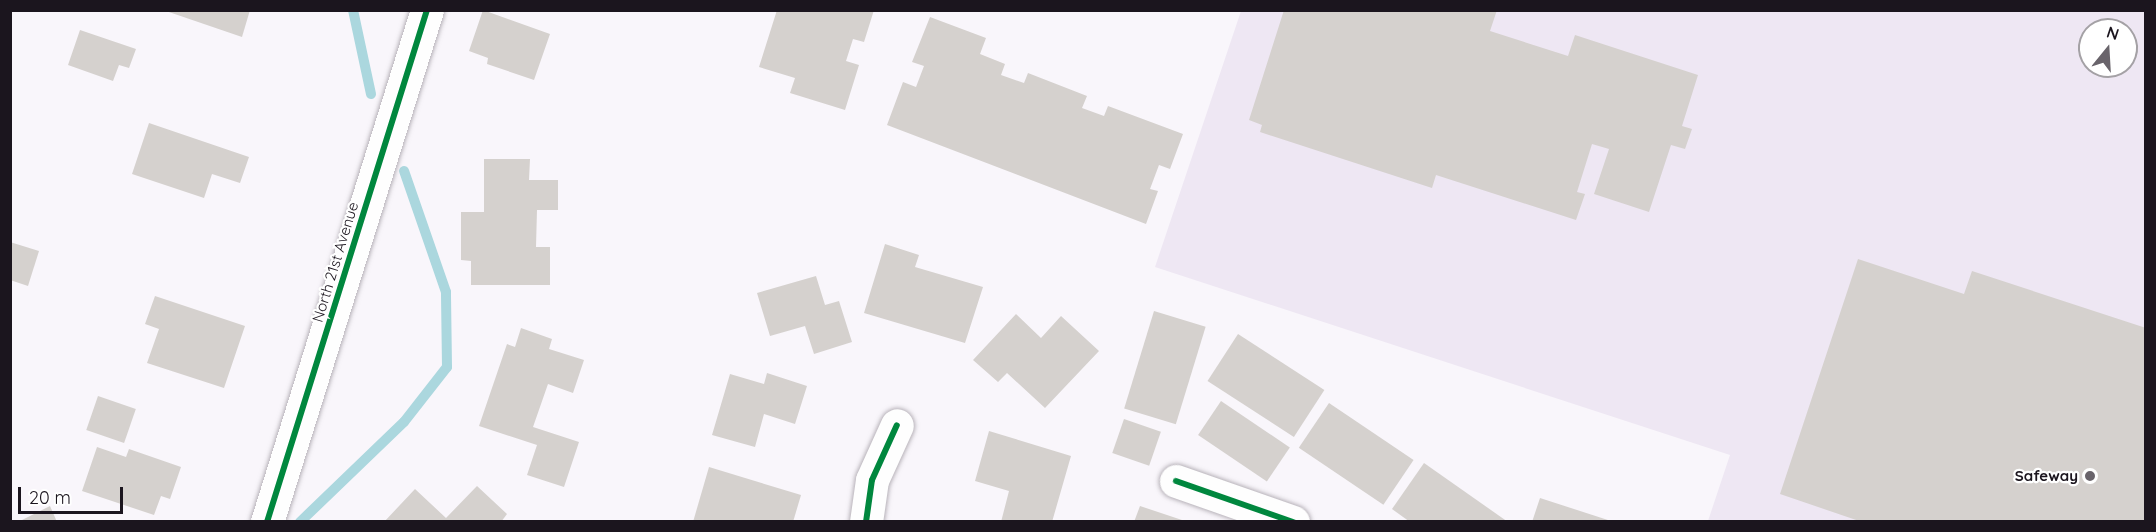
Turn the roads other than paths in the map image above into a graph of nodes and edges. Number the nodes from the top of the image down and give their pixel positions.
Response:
1 (427, 10) edge
2 (897, 425) dead end
3 (1176, 481) dead end
4 (267, 522) edge
5 (866, 522) edge
6 (1293, 522) edge

1 - 4 street, North 21st Avenue
2 - 5 street
3 - 6 street

